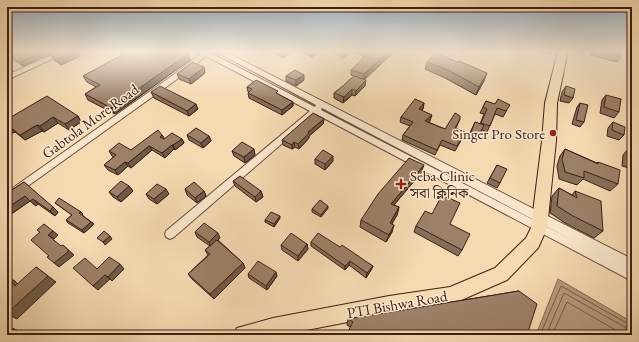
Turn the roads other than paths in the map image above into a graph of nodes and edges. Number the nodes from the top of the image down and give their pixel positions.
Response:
1 (31, 67) edge
2 (187, 67) edge
3 (235, 67) edge
4 (246, 67) edge
5 (559, 67) edge
6 (7, 78) edge
7 (318, 107) junction
8 (7, 197) edge
9 (540, 223) junction
10 (170, 234) dead end
11 (632, 265) edge
12 (632, 276) edge
13 (244, 335) edge

1 - 6 street
2 - 8 street, Gabtola More Road
3 - 7 street
4 - 7 street
5 - 9 highway, PTI Bishwa Road
7 - 9 street
7 - 10 street
9 - 11 street
9 - 12 street
9 - 13 highway, PTI Bishwa Road

